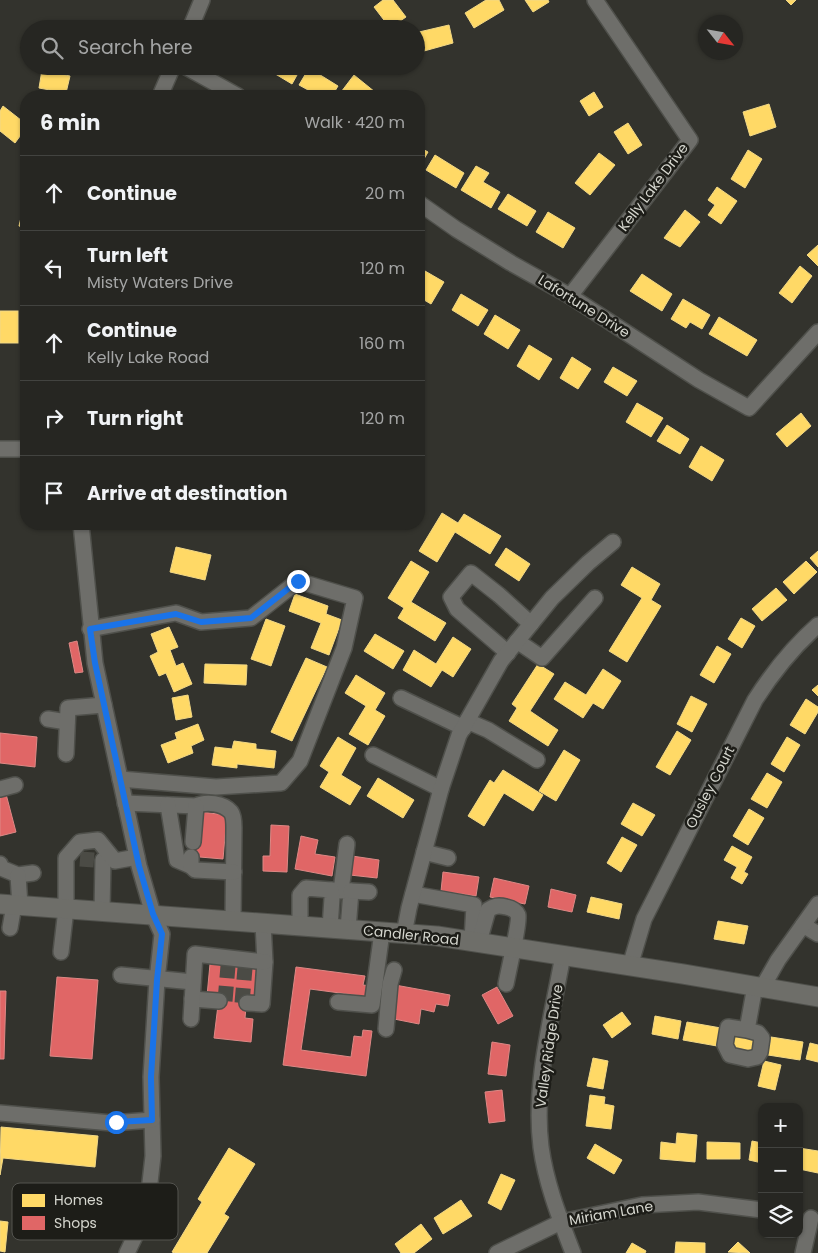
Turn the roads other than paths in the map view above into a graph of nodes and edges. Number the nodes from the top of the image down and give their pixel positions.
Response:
1 (202, 0) edge
2 (595, 0) edge
3 (194, 20) edge
4 (169, 75) edge
5 (200, 75) edge
6 (163, 90) edge
7 (227, 90) edge
8 (425, 207) edge
9 (570, 296) junction
10 (818, 332) edge
11 (0, 449) edge
12 (20, 449) edge
13 (82, 530) edge
14 (613, 542) dead end
15 (595, 598) dead end
16 (531, 624) junction
17 (818, 625) edge
18 (90, 629) junction
19 (517, 641) junction
20 (508, 653) junction
21 (401, 698) dead end
22 (104, 705) junction
23 (48, 719) dead end
24 (67, 722) junction
25 (465, 725) junction
26 (66, 754) dead end
27 (373, 755) dead end
28 (538, 760) dead end
29 (120, 779) junction
30 (441, 789) junction
31 (125, 803) junction
32 (168, 805) junction
33 (196, 806) junction
34 (346, 844) dead end
35 (424, 852) junction
36 (192, 854) junction
37 (137, 857) junction
38 (448, 858) dead end
39 (92, 859) junction
40 (1, 866) edge
41 (234, 872) junction
42 (341, 891) junction
43 (369, 892) dead end
44 (413, 894) junction
45 (818, 904) edge
46 (11, 905) edge
47 (66, 908) junction
48 (102, 911) junction
49 (153, 914) junction
50 (233, 921) junction
51 (263, 922) junction
52 (803, 925) junction
53 (300, 926) junction
54 (10, 928) dead end
55 (339, 929) junction
56 (382, 932) junction
57 (404, 934) junction
58 (818, 934) edge
59 (475, 942) junction
60 (512, 948) junction
61 (62, 952) dead end
62 (563, 955) junction
63 (265, 962) junction
64 (630, 966) junction
65 (377, 968) junction
66 (121, 975) dead end
67 (157, 980) junction
68 (193, 982) junction
69 (506, 984) dead end
70 (758, 987) junction
71 (818, 997) edge
72 (192, 999) junction
73 (219, 1001) dead end
74 (338, 1002) dead end
75 (247, 1003) dead end
76 (191, 1019) dead end
77 (386, 1029) dead end
78 (747, 1030) dead end
79 (0, 1113) edge
80 (152, 1120) junction
81 (150, 1183) edge
82 (758, 1210) edge
83 (809, 1218) edge
84 (561, 1222) junction
85 (133, 1240) edge
86 (127, 1253) edge
87 (497, 1253) edge
88 (573, 1253) edge
89 (803, 1253) edge

1 - 3 street
2 - 9 street, Kelly Lake Drive
4 - 6 street
5 - 7 street
8 - 9 street, Lafortune Drive
9 - 10 street, Lafortune Drive
11 - 12 street
13 - 18 street
14 - 16 street
15 - 19 street
16 - 19 street
16 - 20 street
17 - 64 street, Ousley Court
18 - 22 street
18 - 29 street
19 - 20 street
20 - 25 street
21 - 25 street
22 - 24 street
22 - 29 street
23 - 24 street
24 - 26 street
25 - 28 street
25 - 30 street
27 - 30 street
29 - 31 street
30 - 35 street
31 - 32 street
31 - 37 street
32 - 33 street
32 - 36 street
33 - 36 street
33 - 41 street
34 - 42 street
35 - 38 street
35 - 44 street
36 - 41 street
37 - 39 street
37 - 49 street
39 - 47 street
39 - 48 street
40 - 46 street
41 - 50 street
42 - 43 street
42 - 53 street
42 - 55 street
42 - 55 street
44 - 57 street
44 - 59 street
45 - 52 street
46 - 47 main road, Candler Road
46 - 54 street
47 - 48 main road, Candler Road
47 - 61 street
48 - 49 main road, Candler Road
49 - 50 main road, Candler Road
49 - 67 street
50 - 51 main road, Candler Road
51 - 53 main road, Candler Road
51 - 63 street
52 - 58 street
52 - 70 street
53 - 55 main road, Candler Road
55 - 56 main road, Candler Road
56 - 57 main road, Candler Road
56 - 65 street
57 - 59 main road, Candler Road
59 - 60 main road, Candler Road
59 - 60 street
60 - 62 main road, Candler Road
60 - 69 street
62 - 64 main road, Candler Road
62 - 84 street, Valley Ridge Drive
63 - 68 street
63 - 75 street
64 - 70 main road, Candler Road
65 - 74 street
65 - 77 street
66 - 67 street
67 - 68 street
67 - 80 street
68 - 72 street
70 - 71 main road, Candler Road
70 - 78 street
72 - 73 street
72 - 76 street
79 - 80 street
80 - 81 street
82 - 84 street, Miriam Lane
83 - 89 street
84 - 87 street, Miriam Lane
84 - 88 street, Valley Ridge Drive
85 - 86 street

